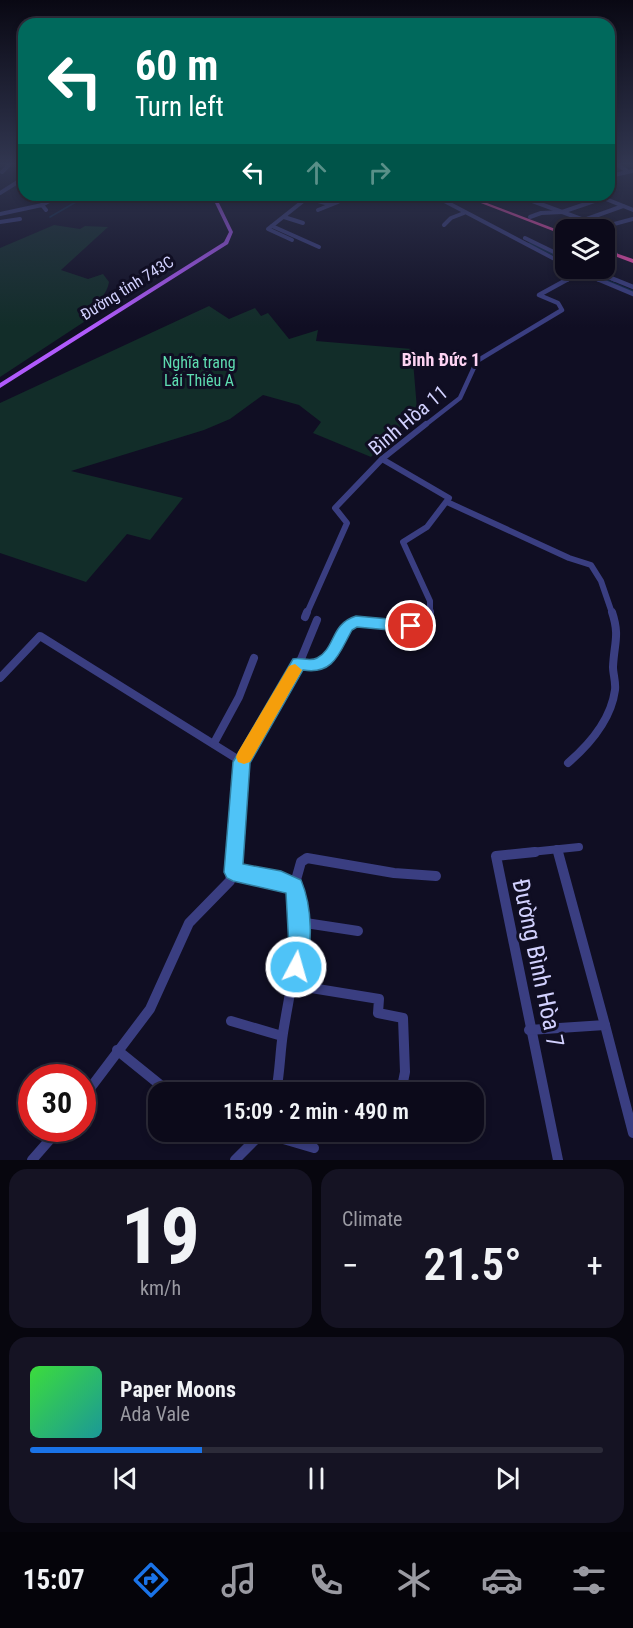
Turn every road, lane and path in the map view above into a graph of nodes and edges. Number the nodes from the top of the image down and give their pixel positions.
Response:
1 (20, 219) dead end
2 (219, 219) edge
3 (225, 219) edge
4 (281, 219) edge
5 (291, 219) edge
6 (450, 219) edge
7 (476, 219) edge
8 (485, 219) edge
9 (525, 219) edge
10 (537, 219) edge
11 (633, 219) edge
12 (0, 222) edge
13 (303, 223) dead end
14 (444, 225) dead end
15 (615, 225) edge
16 (272, 226) junction
17 (555, 226) edge
18 (555, 231) edge
19 (292, 240) dead end
20 (319, 247) dead end
21 (615, 251) edge
22 (615, 252) edge
23 (555, 253) edge
24 (618, 253) junction
25 (615, 255) edge
26 (633, 256) edge
27 (555, 259) edge
28 (633, 261) edge
29 (568, 279) edge
30 (603, 279) edge
31 (610, 279) edge
32 (633, 287) edge
33 (633, 294) edge
34 (133, 298) junction
35 (0, 384) edge
36 (382, 459) junction
37 (447, 502) junction
38 (305, 617) dead end
39 (317, 620) dead end
40 (254, 658) dead end
41 (299, 664) junction
42 (0, 678) edge
43 (214, 744) junction
44 (242, 762) junction
45 (568, 763) dead end
46 (579, 847) dead end
47 (557, 849) junction
48 (233, 872) junction
49 (436, 876) dead end
50 (294, 886) junction
51 (299, 922) junction
52 (358, 932) dead end
53 (293, 985) junction
54 (231, 1020) dead end
55 (605, 1025) junction
56 (529, 1030) junction
57 (282, 1036) junction
58 (117, 1050) junction
59 (96, 1079) edge
60 (154, 1082) edge
61 (277, 1082) edge
62 (403, 1082) edge
63 (633, 1133) edge
64 (48, 1142) edge
65 (254, 1142) edge
66 (295, 1142) edge
67 (314, 1148) dead end
68 (32, 1160) edge
69 (236, 1160) edge
70 (558, 1160) edge

1 - 12 street
2 - 34 main road, Đường tỉnh 743C
3 - 34 main road, Đường tỉnh 743C
4 - 16 street
5 - 13 street
6 - 14 street
7 - 27 street
8 - 23 street
9 - 18 highway
10 - 17 highway
11 - 15 street
16 - 19 street
16 - 20 street
21 - 24 highway
22 - 24 highway
24 - 25 street
24 - 26 highway
24 - 28 highway
29 - 36 street, Bình Hòa 11
30 - 33 street
31 - 32 street
34 - 35 main road, Đường tỉnh 743C
36 - 37 street
36 - 38 street, Bình Hòa 11
37 - 41 street
37 - 45 street
39 - 41 street
40 - 43 street
41 - 44 street
42 - 43 street
43 - 44 street
44 - 48 street
46 - 47 street, Đường Bình Hòa 7
47 - 55 street
47 - 56 street, Đường Bình Hòa 7
48 - 50 street
48 - 58 street
49 - 50 street
50 - 51 street
51 - 52 street
51 - 53 street
53 - 57 street
53 - 62 street
54 - 57 street
55 - 56 street
55 - 63 street
56 - 70 street, Đường Bình Hòa 7
57 - 61 street
58 - 59 street
58 - 60 street
64 - 68 street
65 - 69 street
66 - 67 street

